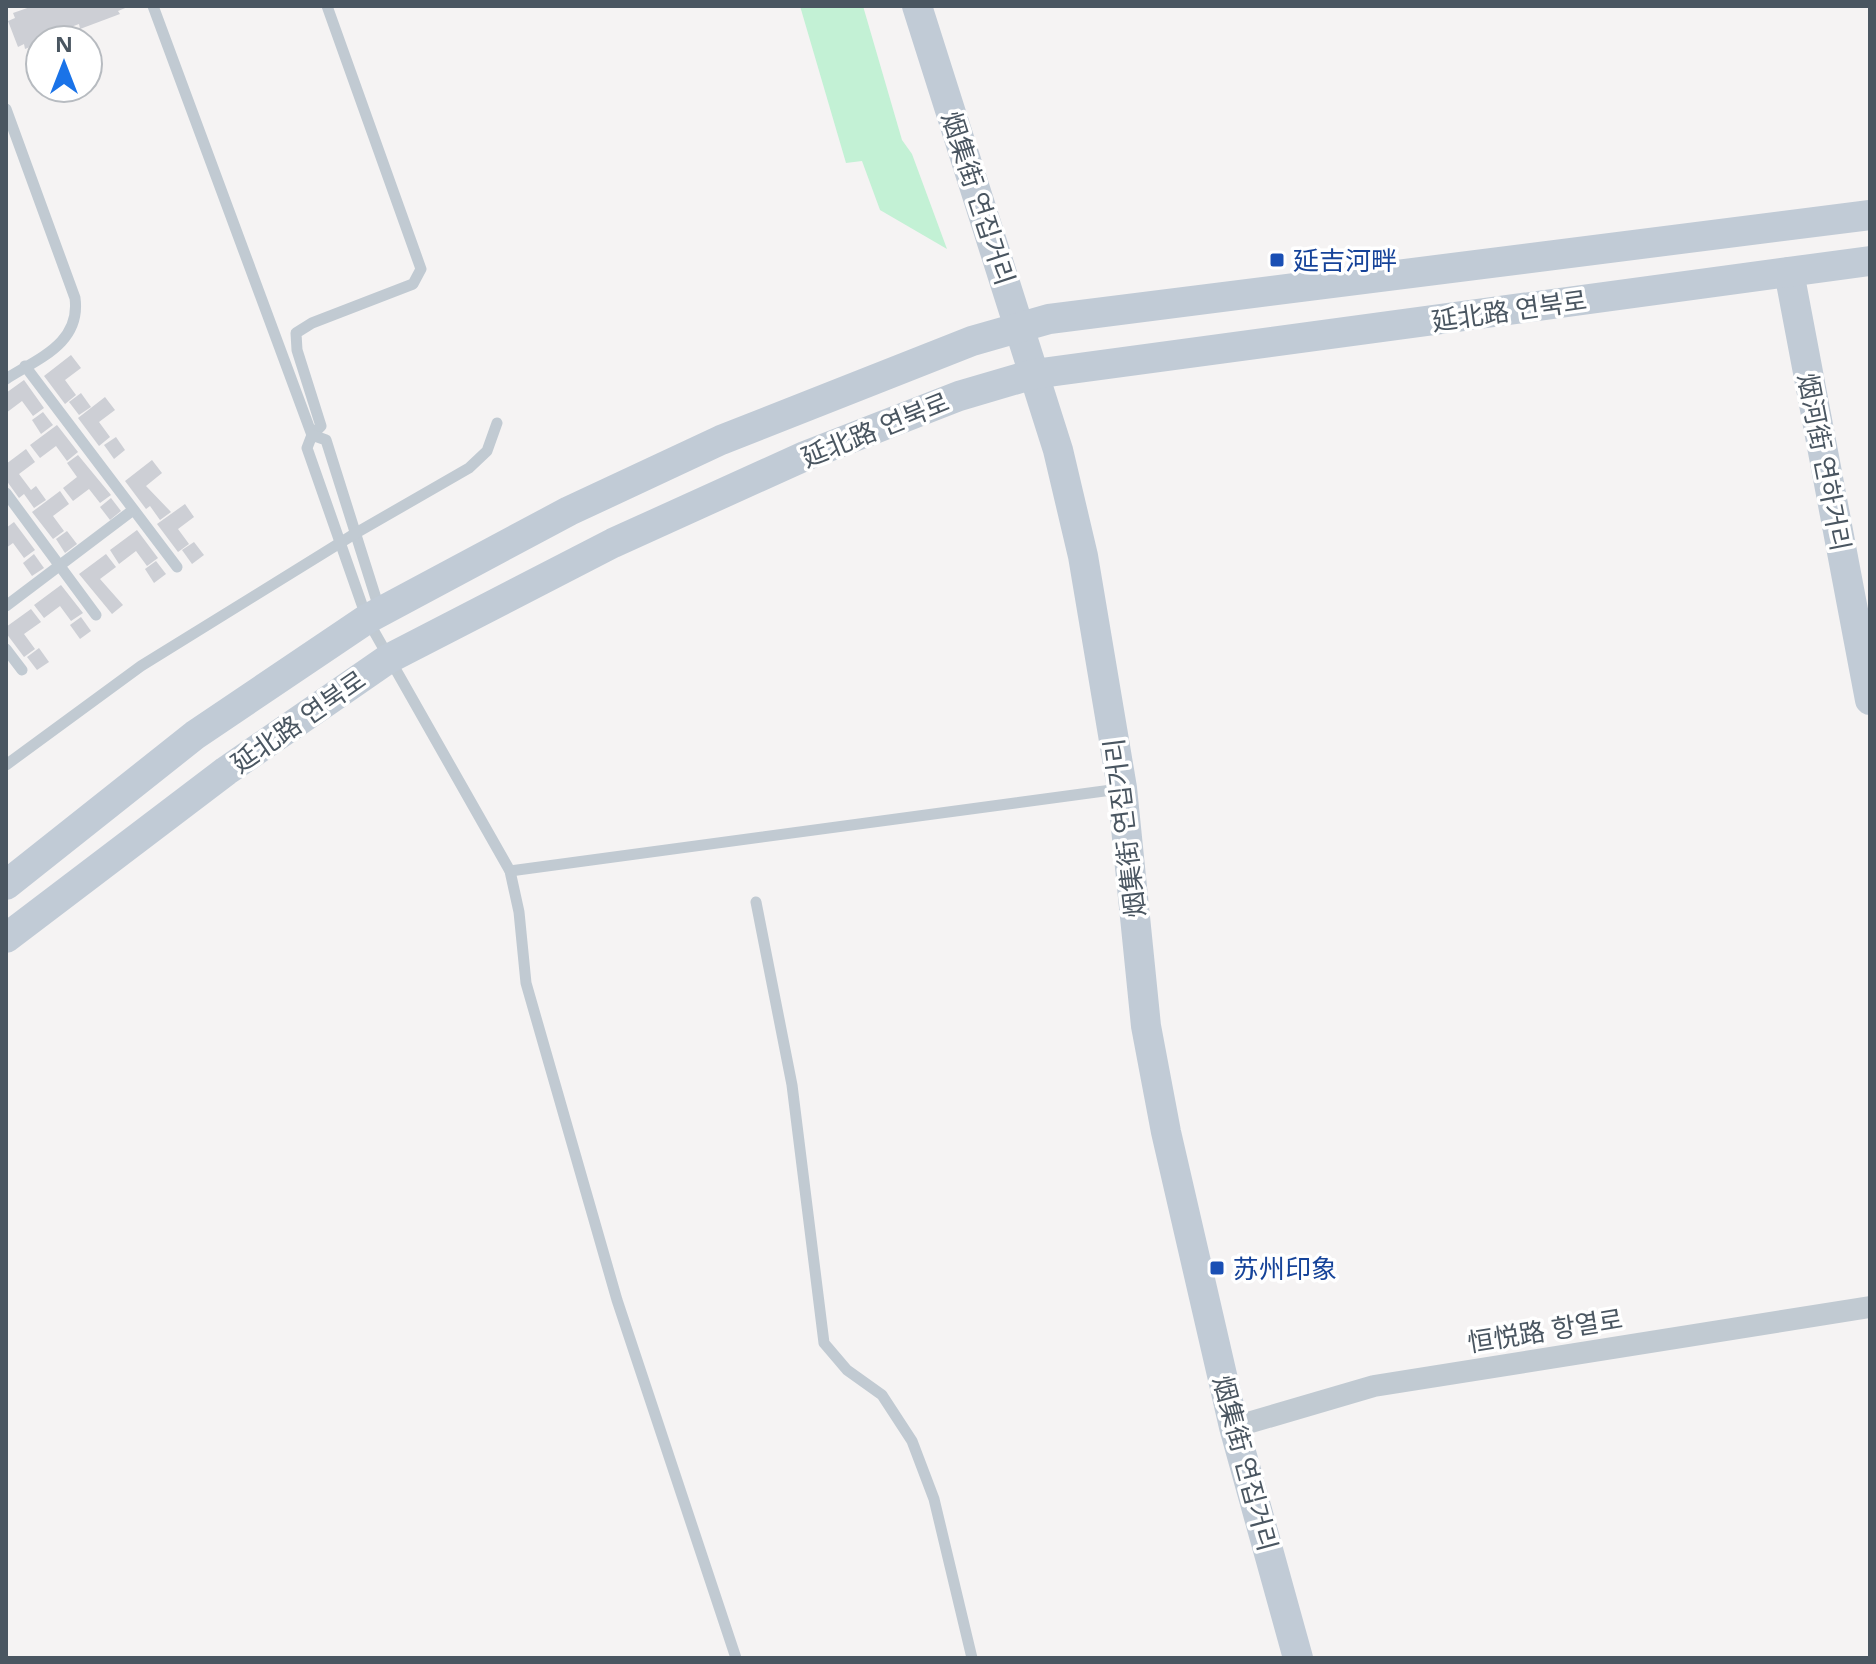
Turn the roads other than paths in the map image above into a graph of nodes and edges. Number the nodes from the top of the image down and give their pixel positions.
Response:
1 (153, 6) edge
2 (327, 6) edge
3 (917, 6) edge
4 (6, 109) edge
5 (1870, 215) edge
6 (1870, 261) edge
7 (1789, 272) junction
8 (1019, 325) junction
9 (25, 366) junction
10 (1034, 374) junction
11 (6, 379) edge
12 (497, 423) dead end
13 (312, 435) junction
14 (6, 493) edge
15 (133, 510) junction
16 (356, 533) junction
17 (340, 543) junction
18 (59, 566) junction
19 (177, 567) dead end
20 (6, 606) edge
21 (96, 615) dead end
22 (374, 616) junction
23 (6, 649) edge
24 (388, 659) junction
25 (22, 670) dead end
26 (1870, 700) edge
27 (6, 765) edge
28 (1122, 788) junction
29 (510, 871) junction
30 (6, 885) edge
31 (756, 902) dead end
32 (6, 938) edge
33 (1870, 1307) edge
34 (1234, 1427) junction
35 (736, 1658) edge
36 (972, 1658) edge
37 (1298, 1658) edge

1 - 13 lane
2 - 13 lane
3 - 8 main road, 烟集街 연집거리
4 - 9 lane
5 - 8 main road, 延北路 연북로
6 - 7 main road, 延北路 연북로
7 - 10 main road, 延北路 연북로
7 - 26 main road, 烟河街 연하거리
8 - 10 main road, 烟集街 연집거리
8 - 22 main road, 延北路 연북로
9 - 11 lane
9 - 15 lane
10 - 24 main road, 延北路 연북로
10 - 28 main road, 烟集街 연집거리
12 - 16 lane
13 - 16 lane
13 - 17 lane
14 - 18 lane
15 - 18 lane
15 - 19 lane
16 - 17 lane
16 - 22 lane
17 - 22 lane
17 - 27 lane
18 - 20 lane
18 - 21 lane
22 - 24 lane
22 - 30 main road, 延北路 연북로
23 - 25 lane
24 - 29 lane
24 - 32 main road, 延北路 연북로
28 - 29 lane
28 - 34 main road, 烟集街 연집거리
29 - 35 lane
31 - 36 lane
33 - 34 street, 恒悦路 항열로
34 - 37 main road, 烟集街 연집거리

